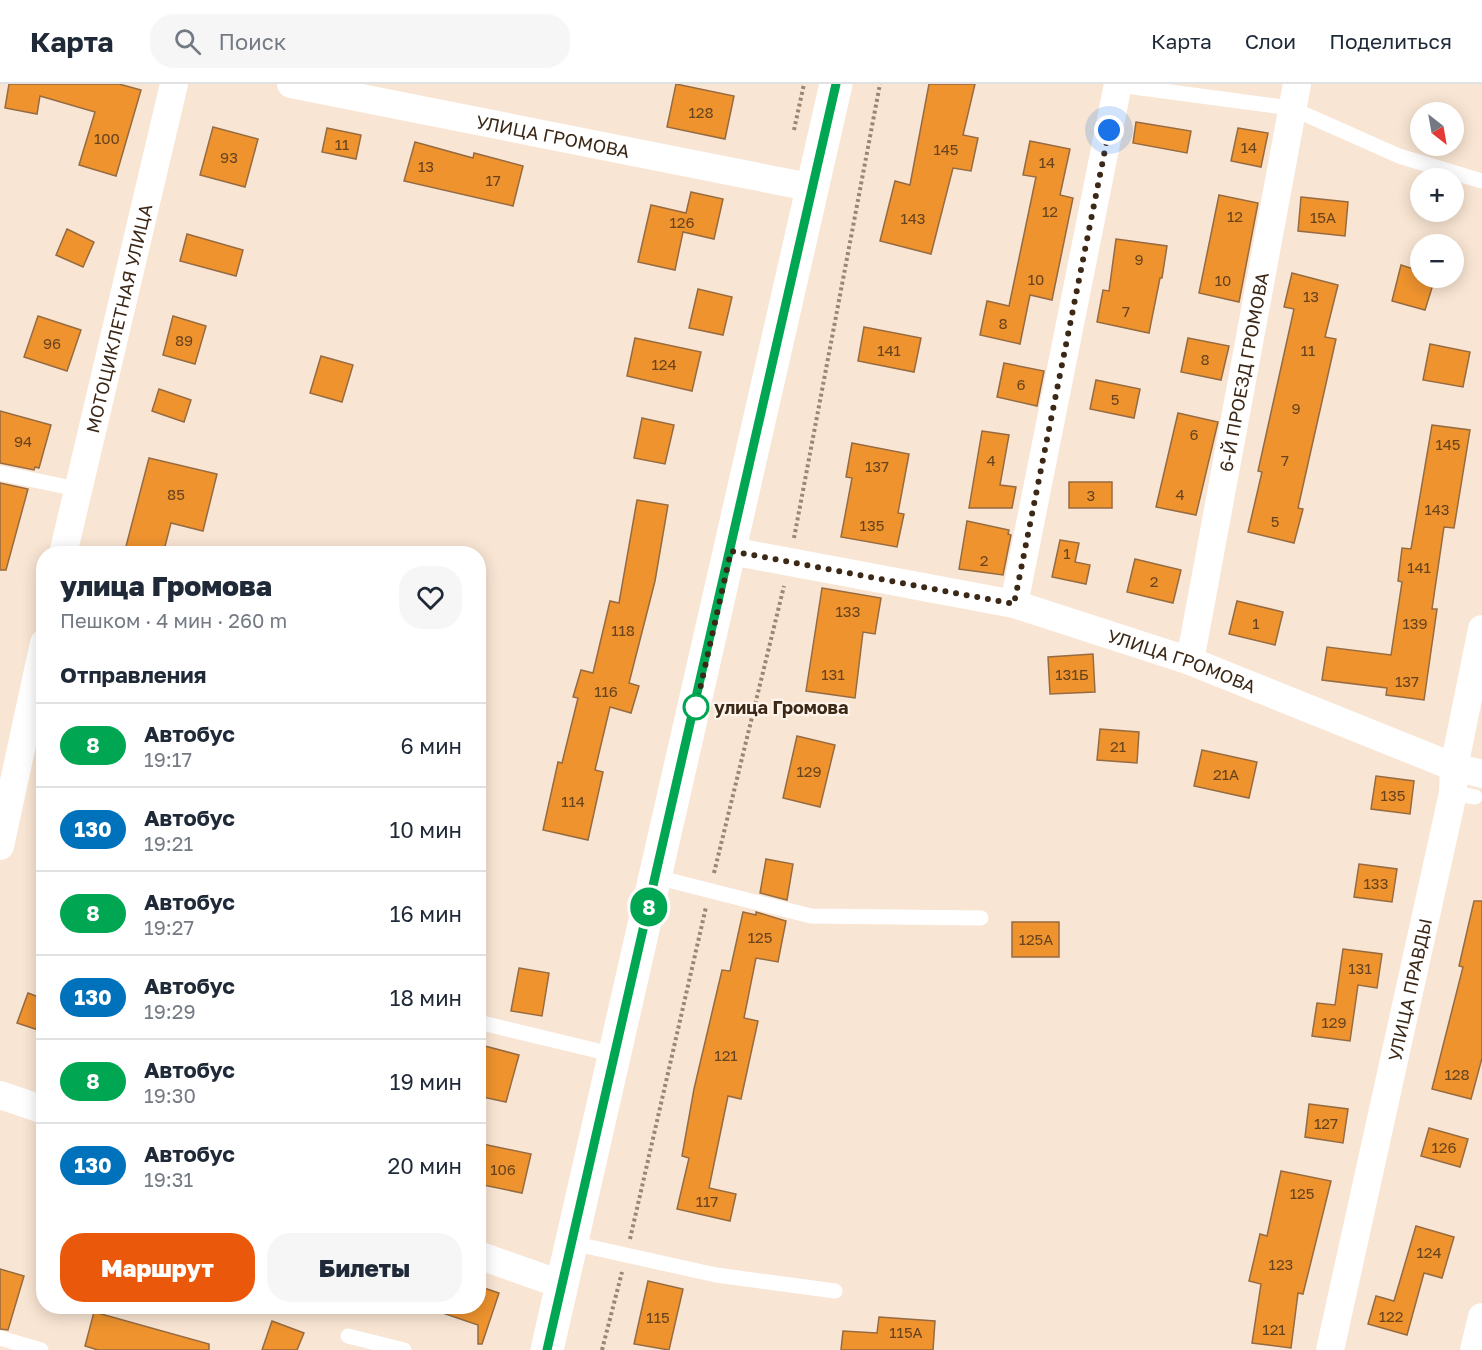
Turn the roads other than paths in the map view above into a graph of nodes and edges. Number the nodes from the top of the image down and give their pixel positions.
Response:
1 (174, 84) edge
2 (291, 84) edge
3 (836, 84) edge
4 (1118, 85) edge
5 (1294, 96) edge
6 (1482, 181) edge
7 (814, 188) junction
8 (0, 473) edge
9 (77, 489) junction
10 (65, 546) edge
11 (731, 551) junction
12 (1014, 604) junction
13 (1482, 629) edge
14 (1190, 661) junction
15 (36, 714) edge
16 (34, 731) edge
17 (1466, 783) edge
18 (0, 846) edge
19 (656, 877) junction
20 (981, 918) dead end
21 (486, 1024) edge
22 (615, 1055) junction
23 (0, 1095) edge
24 (36, 1107) edge
25 (572, 1243) junction
26 (486, 1258) edge
27 (563, 1285) junction
28 (835, 1291) dead end
29 (1482, 1317) edge
30 (348, 1336) dead end
31 (0, 1338) edge
32 (41, 1350) edge
33 (404, 1350) edge
34 (548, 1350) edge
35 (1330, 1350) edge
36 (1474, 1350) edge

1 - 9 street, МОТОЦИКЛЕТНАЯ УЛИЦА
2 - 7 street, УЛИЦА ГРОМОВА
3 - 7 main road
4 - 5 lane
4 - 12 street
5 - 6 lane
5 - 14 street, 6-Й ПРОЕЗД ГРОМОВА
7 - 11 main road
8 - 9 lane
9 - 10 street, МОТОЦИКЛЕТНАЯ УЛИЦА
11 - 12 street, УЛИЦА ГРОМОВА
11 - 19 main road
12 - 14 street, УЛИЦА ГРОМОВА
13 - 17 street, УЛИЦА ПРАВДЫ
14 - 17 street, УЛИЦА ГРОМОВА
15 - 16 street
16 - 18 street
17 - 35 street, УЛИЦА ПРАВДЫ
19 - 20 lane
19 - 22 main road
21 - 22 lane
22 - 25 main road
23 - 24 street
25 - 27 main road
25 - 28 lane
26 - 27 street
27 - 34 main road
29 - 36 street
30 - 33 lane
31 - 32 lane

